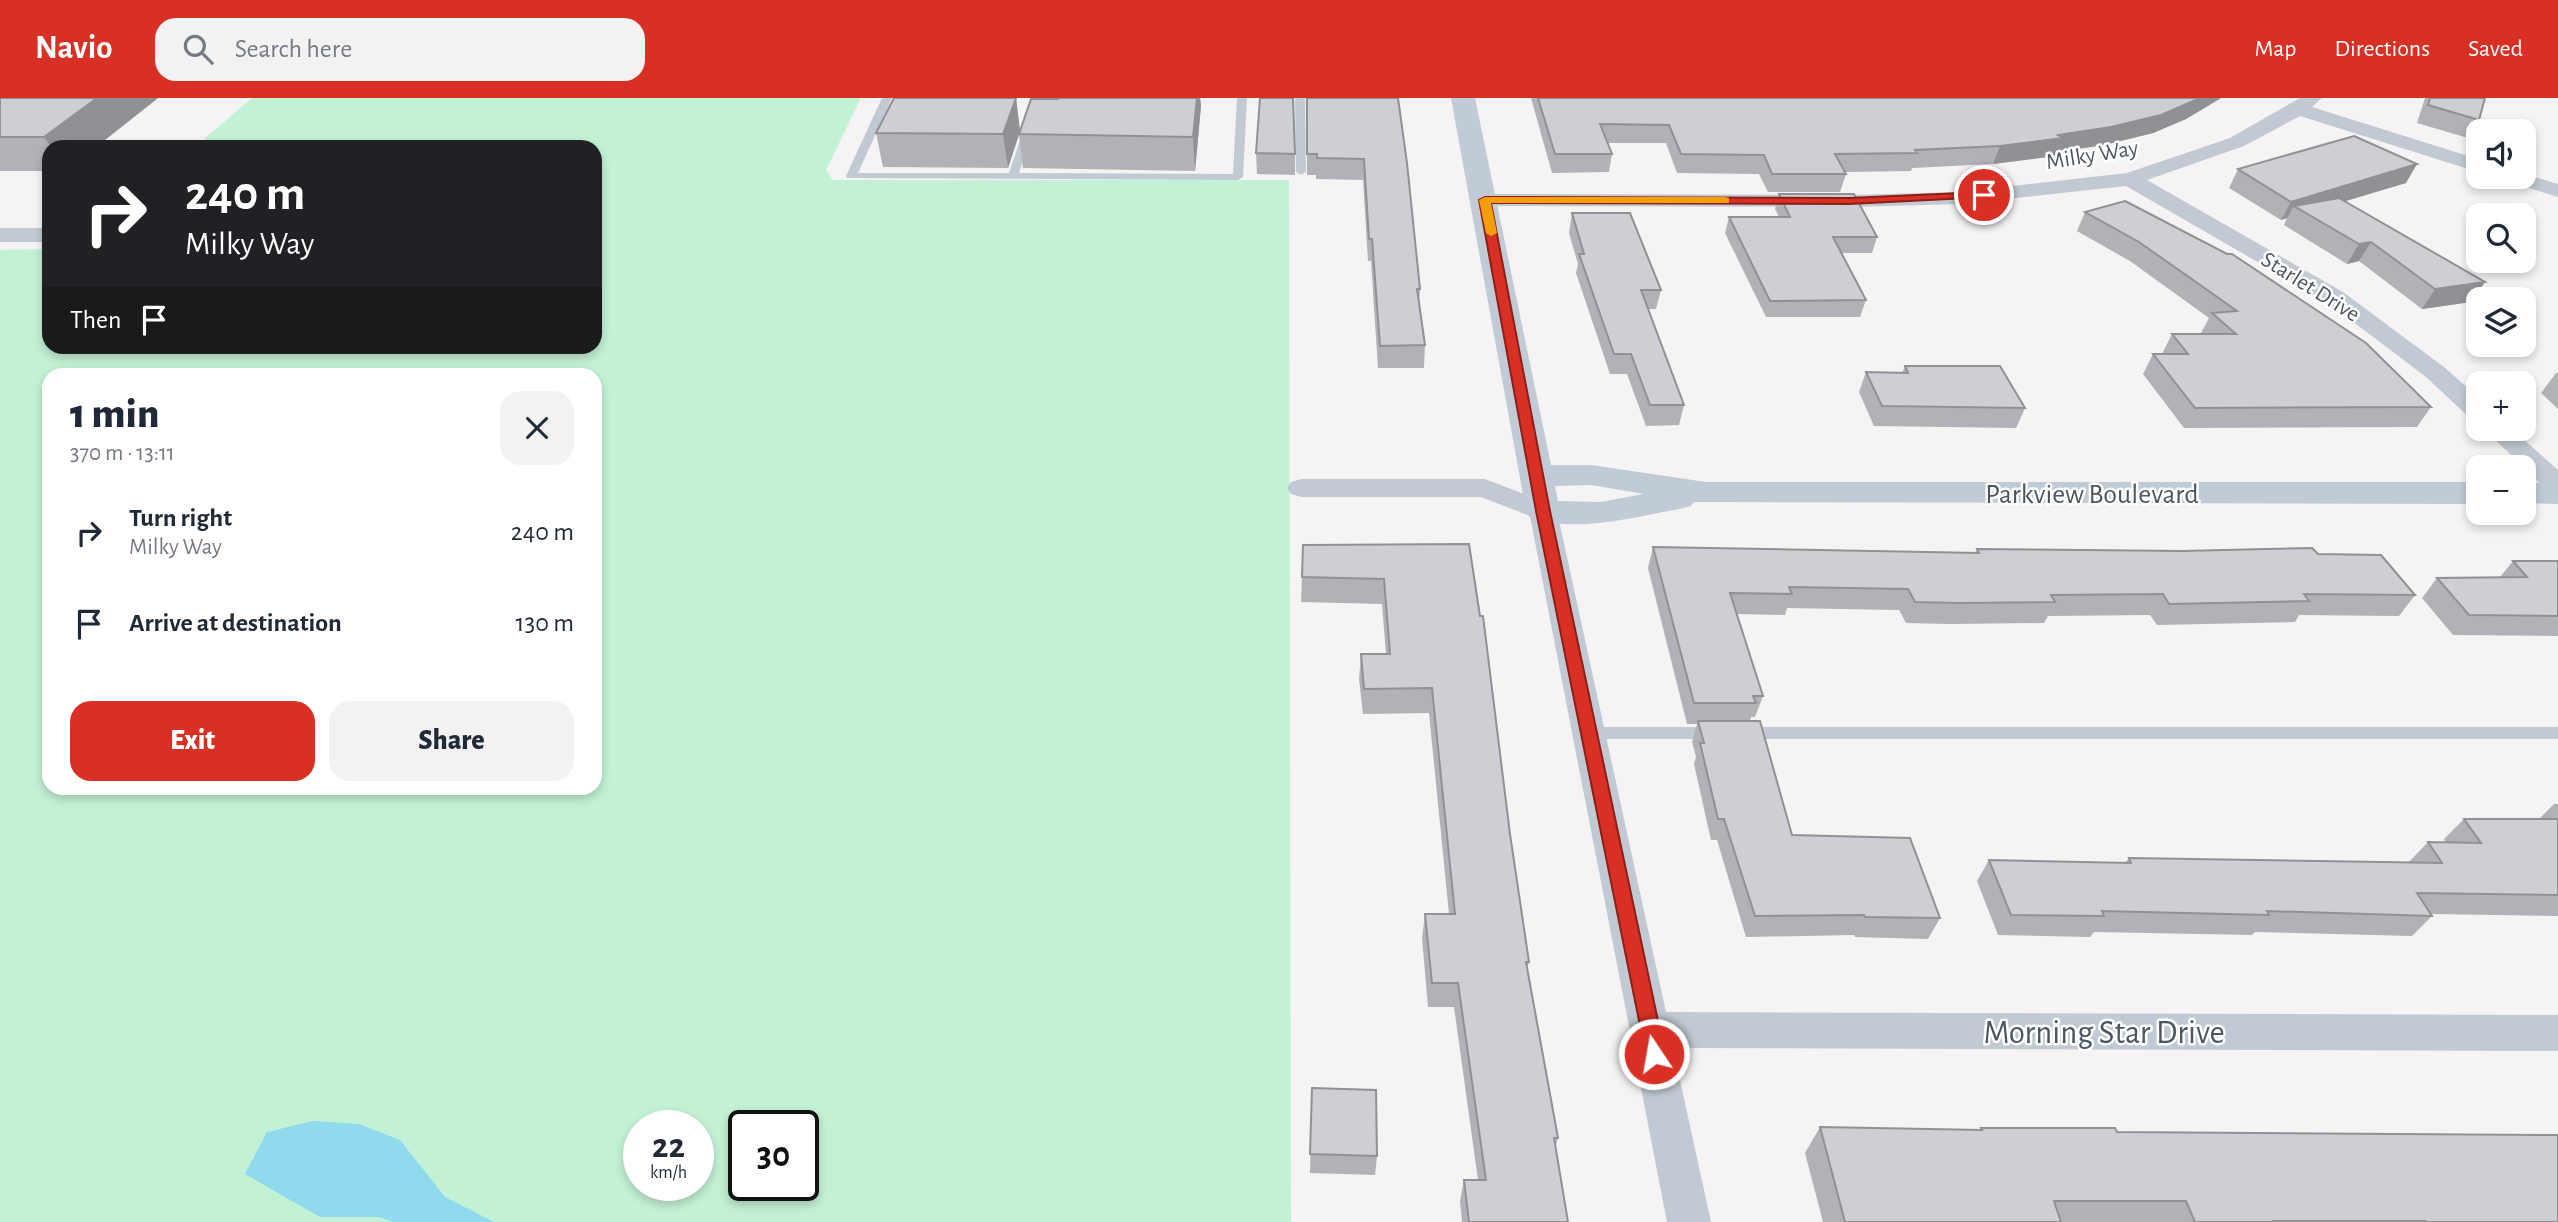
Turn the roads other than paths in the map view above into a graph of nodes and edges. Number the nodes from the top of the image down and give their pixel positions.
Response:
1 (887, 98) edge
2 (1040, 98) edge
3 (1242, 98) edge
4 (1300, 98) edge
5 (1463, 98) edge
6 (2305, 104) edge
7 (2466, 162) edge
8 (1301, 172) dead end
9 (1013, 177) junction
10 (2130, 179) junction
11 (2536, 184) edge
12 (2558, 191) edge
13 (1485, 200) junction
14 (42, 234) edge
15 (0, 235) edge
16 (2466, 400) edge
17 (2510, 441) edge
18 (1536, 476) junction
19 (2558, 485) edge
20 (1301, 488) dead end
21 (1706, 493) junction
22 (2466, 493) edge
23 (2536, 493) edge
24 (2558, 493) edge
25 (1543, 511) junction
26 (1589, 733) junction
27 (2558, 733) edge
28 (1649, 1030) junction
29 (2558, 1033) edge
30 (1689, 1222) edge

1 - 9 lane
2 - 9 lane
3 - 9 lane
4 - 8 lane
5 - 13 street
6 - 7 street
6 - 10 street, Milky Way
10 - 13 street, Milky Way
10 - 16 street, Starlet Drive
11 - 12 street
13 - 18 street
14 - 15 street
17 - 19 street
18 - 21 street, Parkview Boulevard
18 - 25 street
20 - 25 street, Parkview Boulevard
21 - 22 street, Parkview Boulevard
21 - 25 street, Parkview Boulevard
23 - 24 street
25 - 26 street
26 - 27 lane
26 - 28 street
28 - 29 street, Morning Star Drive
28 - 30 street

